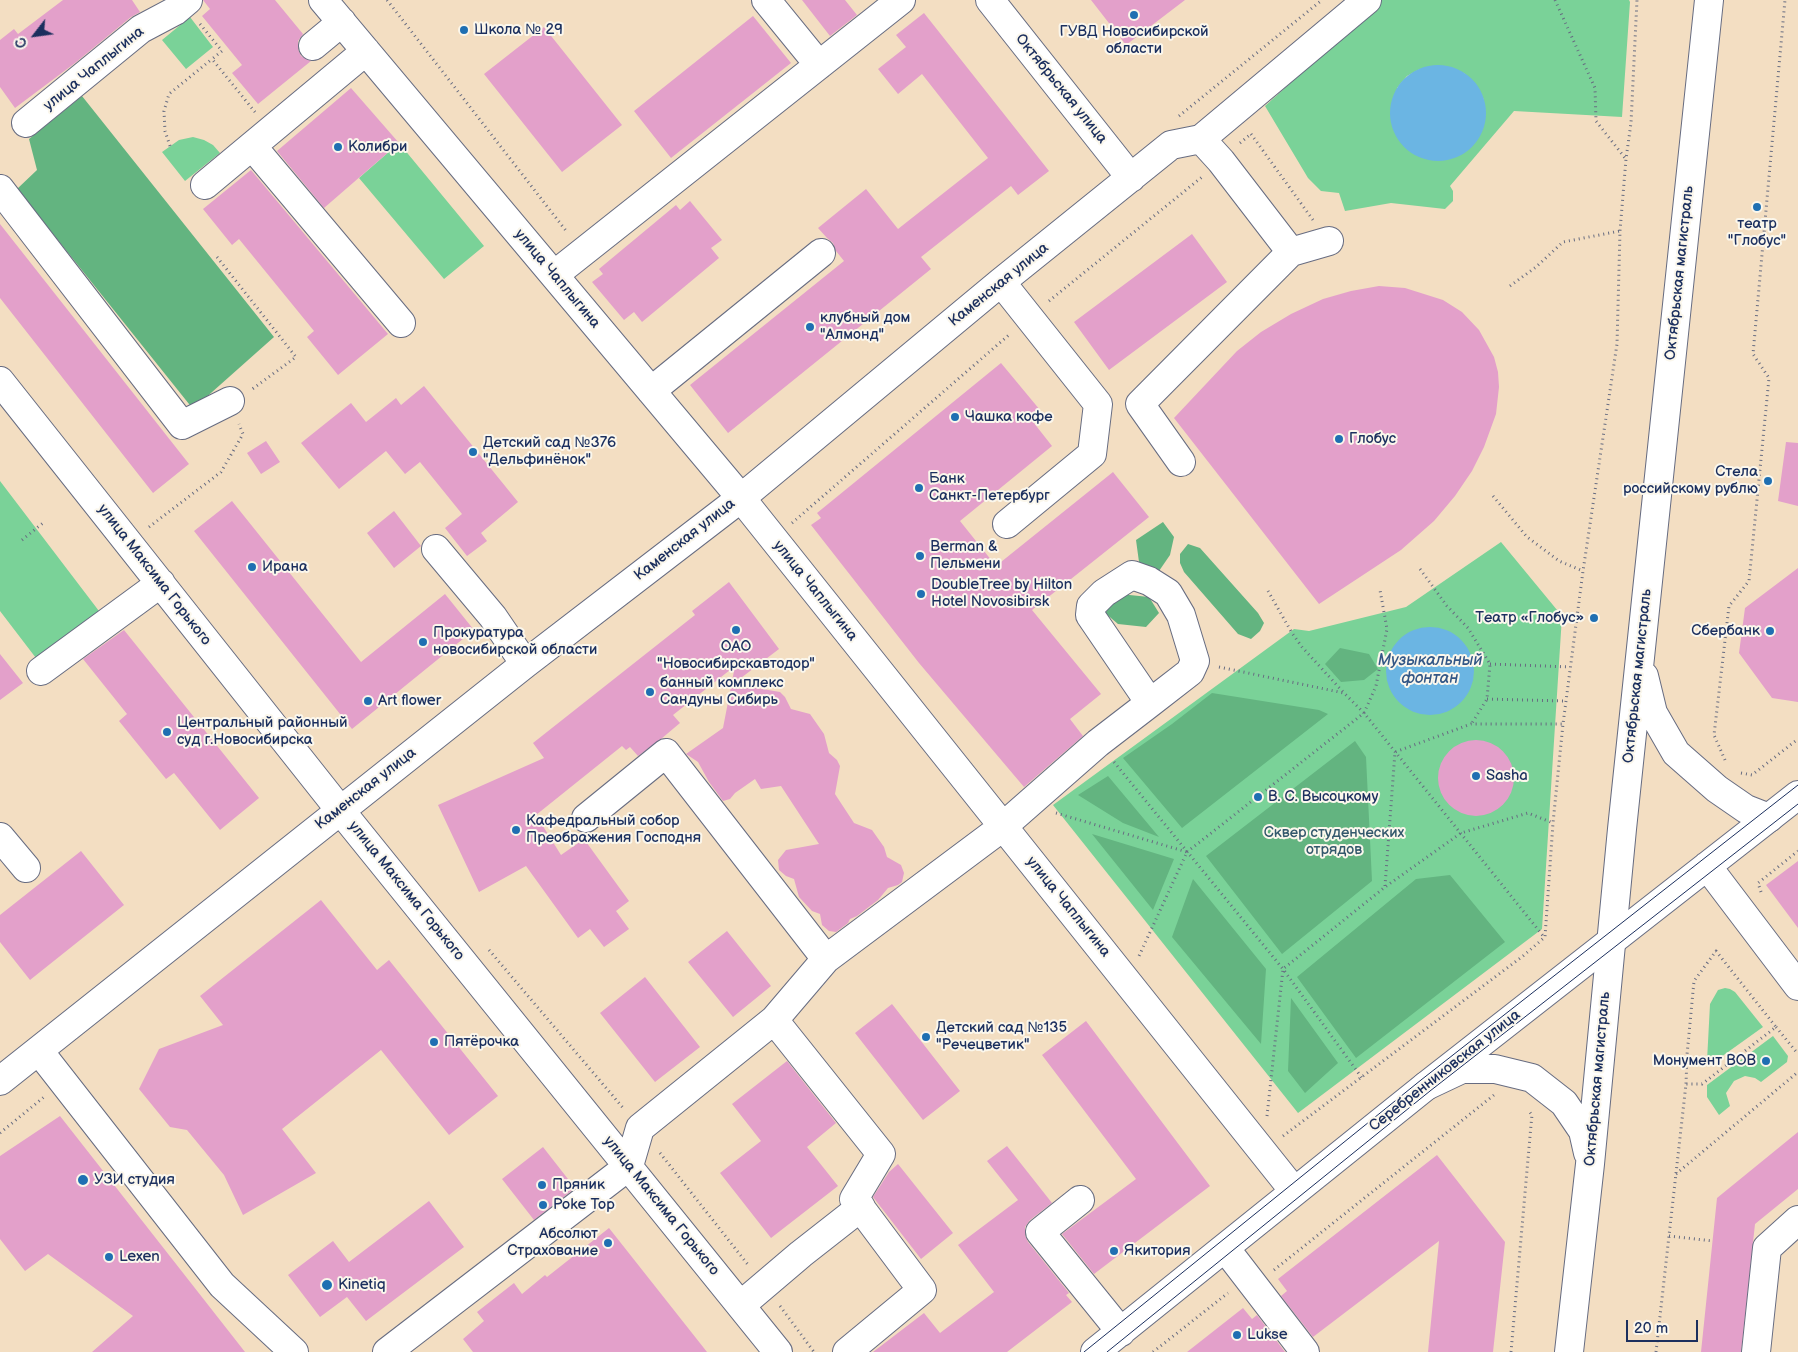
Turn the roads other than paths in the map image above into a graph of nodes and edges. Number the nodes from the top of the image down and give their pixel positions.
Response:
1 (323, 0) edge
2 (766, 0) edge
3 (901, 0) edge
4 (990, 0) edge
5 (1367, 0) edge
6 (1709, 0) edge
7 (192, 9) edge
8 (354, 37) junction
9 (312, 46) dead end
10 (819, 65) junction
11 (258, 116) road end
12 (26, 123) dead end
13 (1200, 139) junction
14 (252, 146) junction
15 (1131, 178) junction
16 (205, 185) dead end
17 (0, 189) edge
18 (1329, 241) road end
19 (1291, 252) junction
20 (821, 253) dead end
21 (554, 275) junction
22 (1001, 282) junction
23 (401, 323) dead end
24 (0, 381) edge
25 (651, 391) junction
26 (230, 401) road end
27 (1181, 462) dead end
28 (740, 498) junction
29 (1007, 524) dead end
30 (436, 549) dead end
31 (161, 583) junction
32 (1640, 657) junction
33 (525, 664) junction
34 (41, 671) dead end
35 (1150, 703) junction
36 (1798, 795) edge
37 (340, 810) junction
38 (586, 818) dead end
39 (1769, 818) junction
40 (1003, 827) junction
41 (0, 837) edge
42 (1707, 866) junction
43 (26, 868) dead end
44 (1611, 940) junction
45 (826, 960) junction
46 (1798, 986) edge
47 (774, 1020) junction
48 (39, 1051) junction
49 (0, 1081) edge
50 (1426, 1086) junction
51 (1590, 1164) junction
52 (629, 1166) junction
53 (1294, 1191) junction
54 (1080, 1200) dead end
55 (861, 1208) junction
56 (1798, 1220) edge
57 (1225, 1248) junction
58 (741, 1305) junction
59 (1121, 1332) junction
60 (294, 1352) edge
61 (387, 1352) edge
62 (778, 1352) edge
63 (847, 1352) edge
64 (1095, 1352) edge
65 (1305, 1352) edge
66 (1569, 1352) edge
67 (1756, 1352) edge

1 - 8 street, улица Чаплыгина
2 - 10 street
3 - 10 street
4 - 15 street, Октябрьская улица
5 - 13 street, Каменская улица
6 - 32 street, Октябрьская магистраль
7 - 12 street, улица Чаплыгина
8 - 9 street
8 - 11 street
8 - 14 street
8 - 21 street, улица Чаплыгина
10 - 21 street
13 - 15 street, Каменская улица
13 - 19 street
14 - 16 street
14 - 23 street
15 - 22 street, Каменская улица
17 - 26 street
18 - 19 street
19 - 27 street
20 - 25 street
21 - 25 street, улица Чаплыгина
22 - 28 street, Каменская улица
22 - 29 street
24 - 31 street, улица Максима Горького
25 - 28 street, улица Чаплыгина
28 - 33 street, Каменская улица
28 - 40 street, улица Чаплыгина
30 - 33 street
31 - 34 street
31 - 37 street, улица Максима Горького
32 - 39 street
32 - 44 street, Октябрьская магистраль
33 - 37 street, Каменская улица
35 - 35 street
35 - 40 street
36 - 39 street, Серебренниковская улица
37 - 48 street, Каменская улица
37 - 52 street, улица Максима Горького
38 - 45 street
39 - 42 street, Серебренниковская улица
40 - 45 street
40 - 53 street, улица Чаплыгина
41 - 43 street
42 - 44 street, Серебренниковская улица
42 - 46 street
44 - 50 street, Серебренниковская улица
44 - 51 street, Октябрьская магистраль
45 - 47 street
47 - 52 street
47 - 55 street
48 - 49 street, Каменская улица
48 - 60 street
50 - 51 street
50 - 53 street, Серебренниковская улица
51 - 66 street, Октябрьская магистраль
52 - 58 street, улица Максима Горького
52 - 61 street
53 - 57 street, Серебренниковская улица
54 - 59 street
55 - 58 street
55 - 63 street
56 - 67 street
57 - 59 street, Серебренниковская улица
57 - 65 street
58 - 62 street, улица Максима Горького
59 - 64 street, Серебренниковская улица

